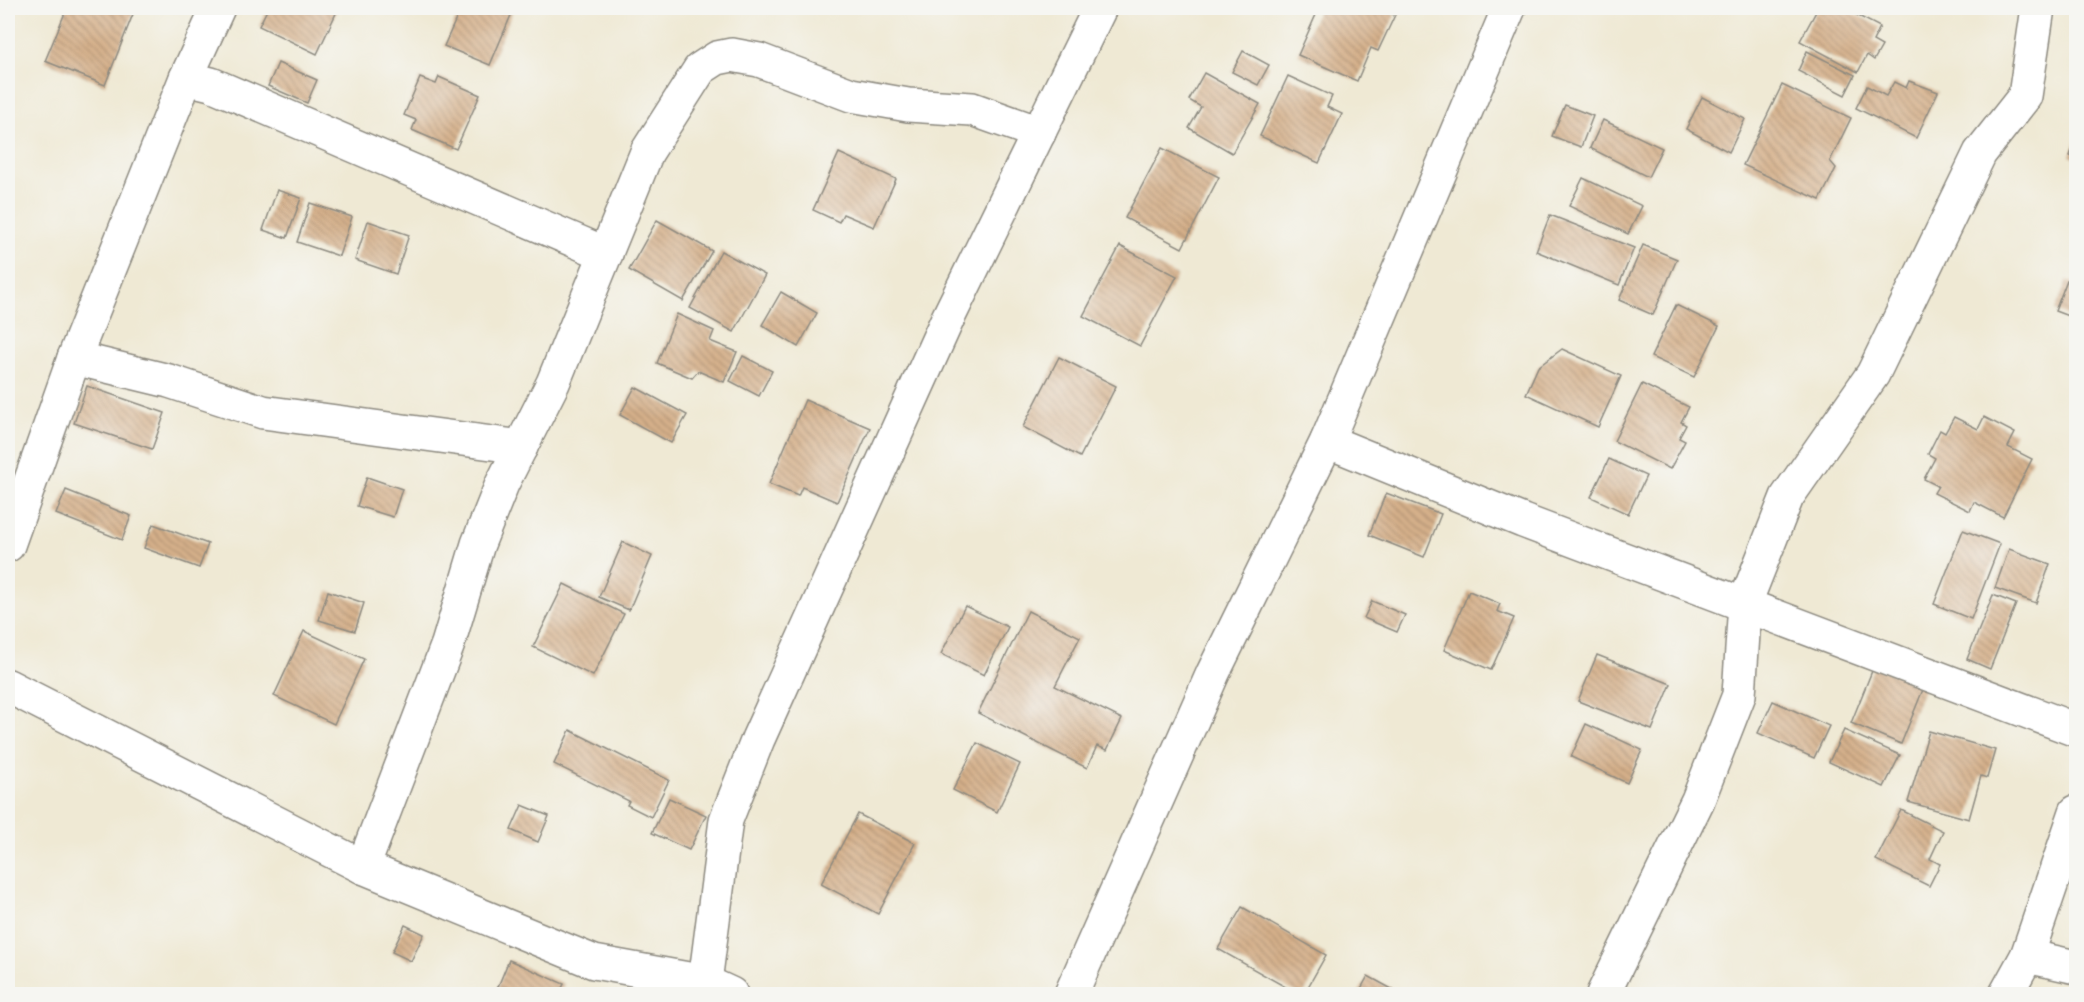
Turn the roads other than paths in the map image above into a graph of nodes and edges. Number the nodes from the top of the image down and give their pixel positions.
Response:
1 (218, 8) edge
2 (1100, 8) edge
3 (1509, 8) edge
4 (2038, 8) edge
5 (186, 78) junction
6 (1039, 133) junction
7 (606, 254) junction
8 (74, 357) junction
9 (1327, 441) junction
10 (521, 447) junction
11 (8, 545) edge
12 (1745, 603) junction
13 (8, 686) edge
14 (2076, 730) edge
15 (2076, 812) edge
16 (363, 867) junction
17 (2027, 956) junction
18 (2076, 967) edge
19 (718, 988) edge
20 (1071, 994) edge
21 (1603, 994) edge
22 (2006, 994) edge

1 - 5 street
2 - 6 street
3 - 9 street
4 - 12 street
5 - 7 street
5 - 8 street
6 - 7 street
6 - 19 street
7 - 10 street
8 - 10 street
8 - 11 street
9 - 12 street
9 - 20 street
10 - 16 street
12 - 14 street
12 - 21 street
13 - 16 street
15 - 17 street
16 - 19 street
17 - 18 street
17 - 22 street

